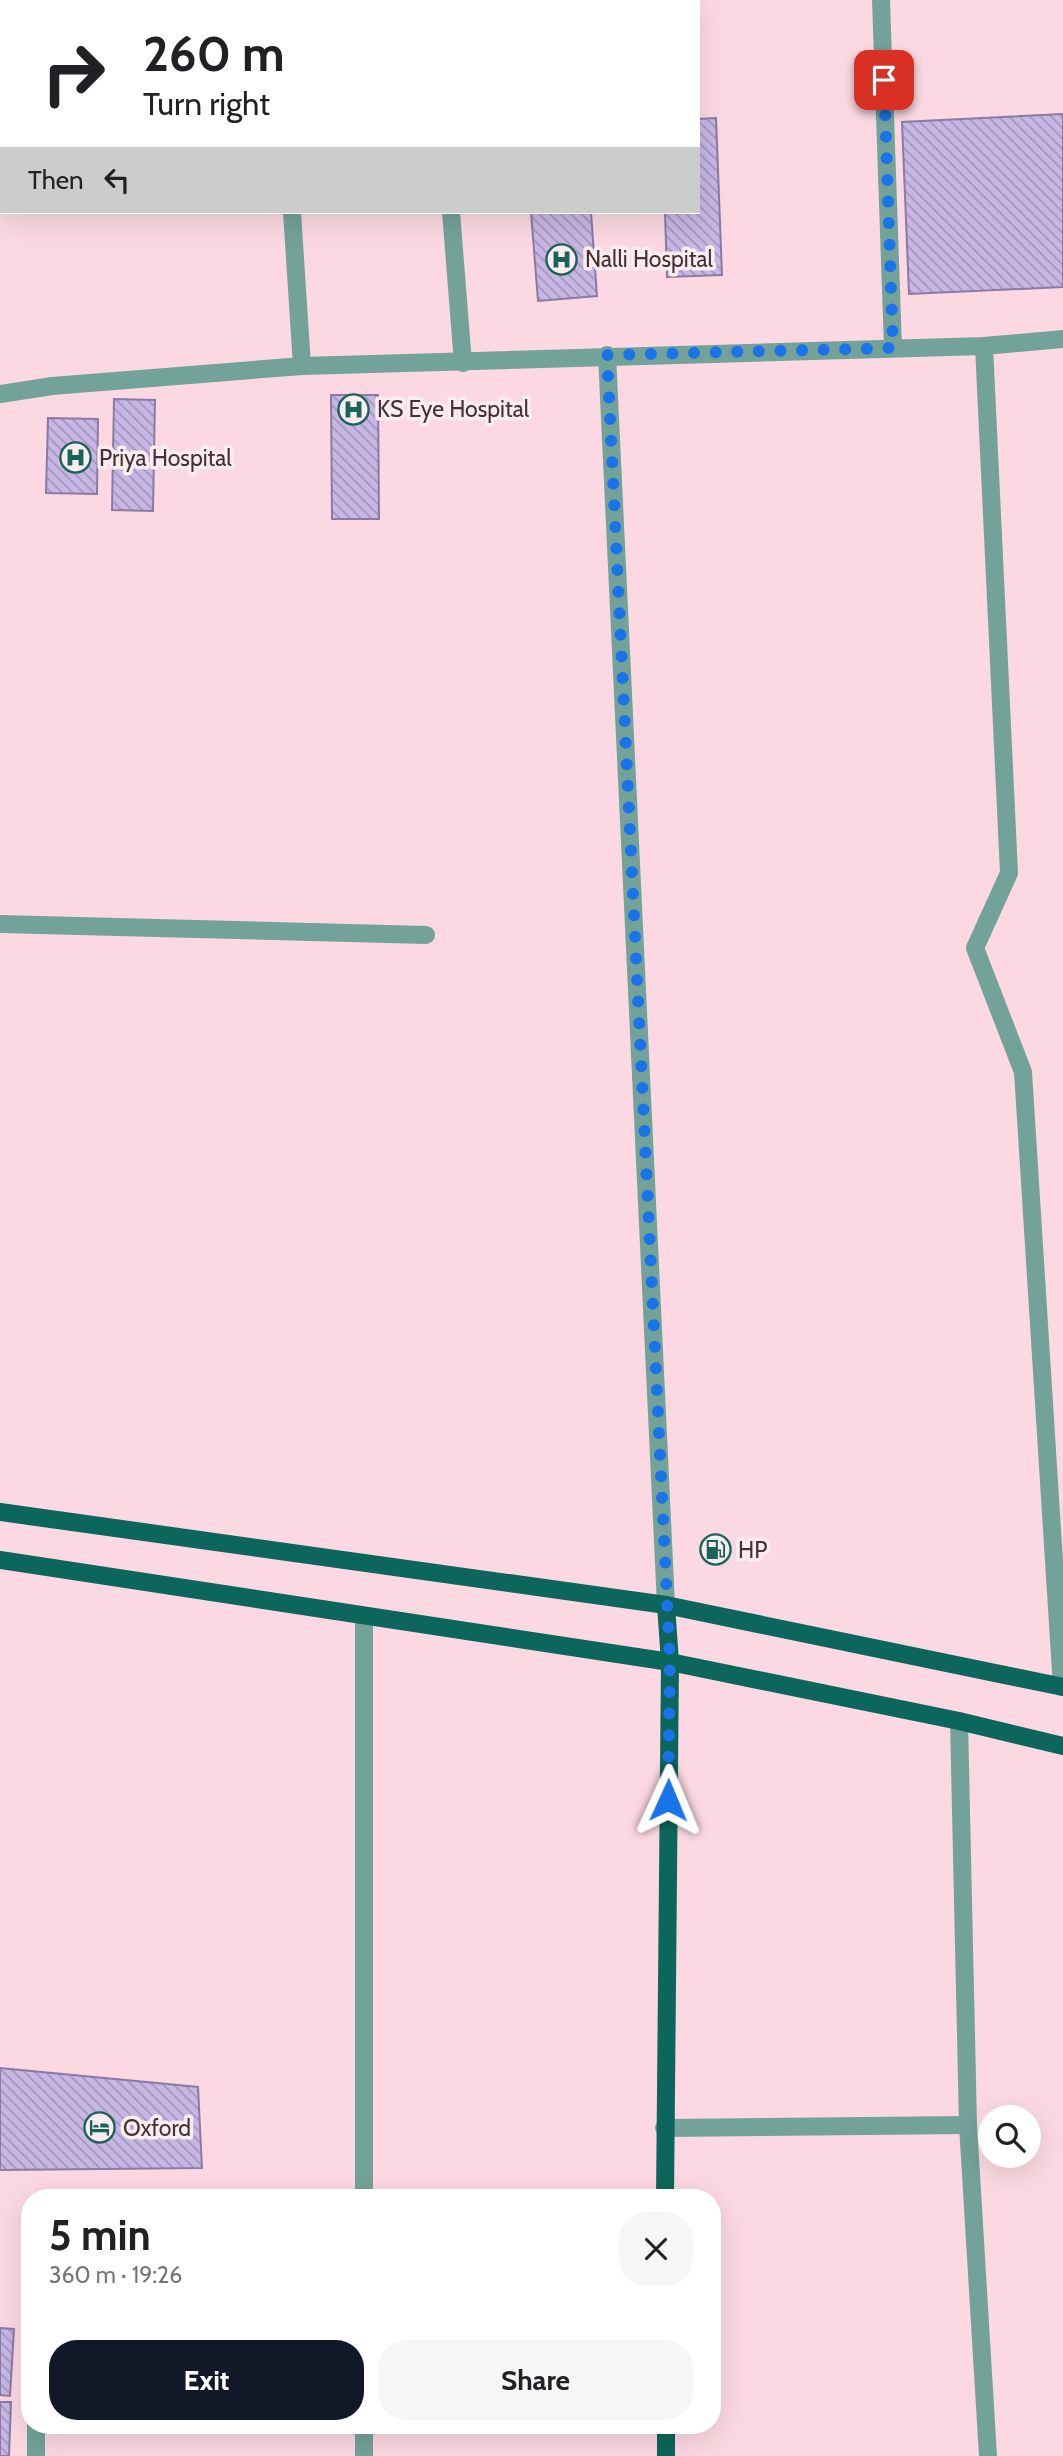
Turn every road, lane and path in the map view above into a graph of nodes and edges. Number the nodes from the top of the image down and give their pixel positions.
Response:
1 (881, 0) edge
2 (292, 214) edge
3 (451, 214) edge
4 (1063, 339) edge
5 (984, 346) junction
6 (893, 348) junction
7 (607, 355) junction
8 (463, 363) junction
9 (302, 366) junction
10 (0, 394) edge
11 (0, 924) edge
12 (426, 935) dead end
13 (0, 1512) edge
14 (0, 1560) edge
15 (666, 1605) junction
16 (364, 1618) junction
17 (670, 1662) junction
18 (1063, 1687) edge
19 (959, 1721) junction
20 (1063, 1746) edge
21 (968, 2125) junction
22 (664, 2128) junction
23 (364, 2189) edge
24 (665, 2189) edge
25 (36, 2434) edge
26 (364, 2434) edge
27 (666, 2434) edge
28 (36, 2456) edge
29 (364, 2456) edge
30 (666, 2456) edge
31 (988, 2456) edge

1 - 6 street
2 - 9 street
3 - 8 street
4 - 5 street
5 - 6 street
5 - 18 street
6 - 7 street
7 - 8 street
7 - 15 street
8 - 9 street
9 - 10 street
11 - 12 street
13 - 15 main road
14 - 16 main road
15 - 17 main road
15 - 18 main road
16 - 17 main road
16 - 23 street
17 - 19 main road
17 - 22 main road
19 - 20 main road
19 - 21 street
21 - 22 street
21 - 31 street
22 - 24 main road
25 - 28 street
26 - 29 street
27 - 30 main road

